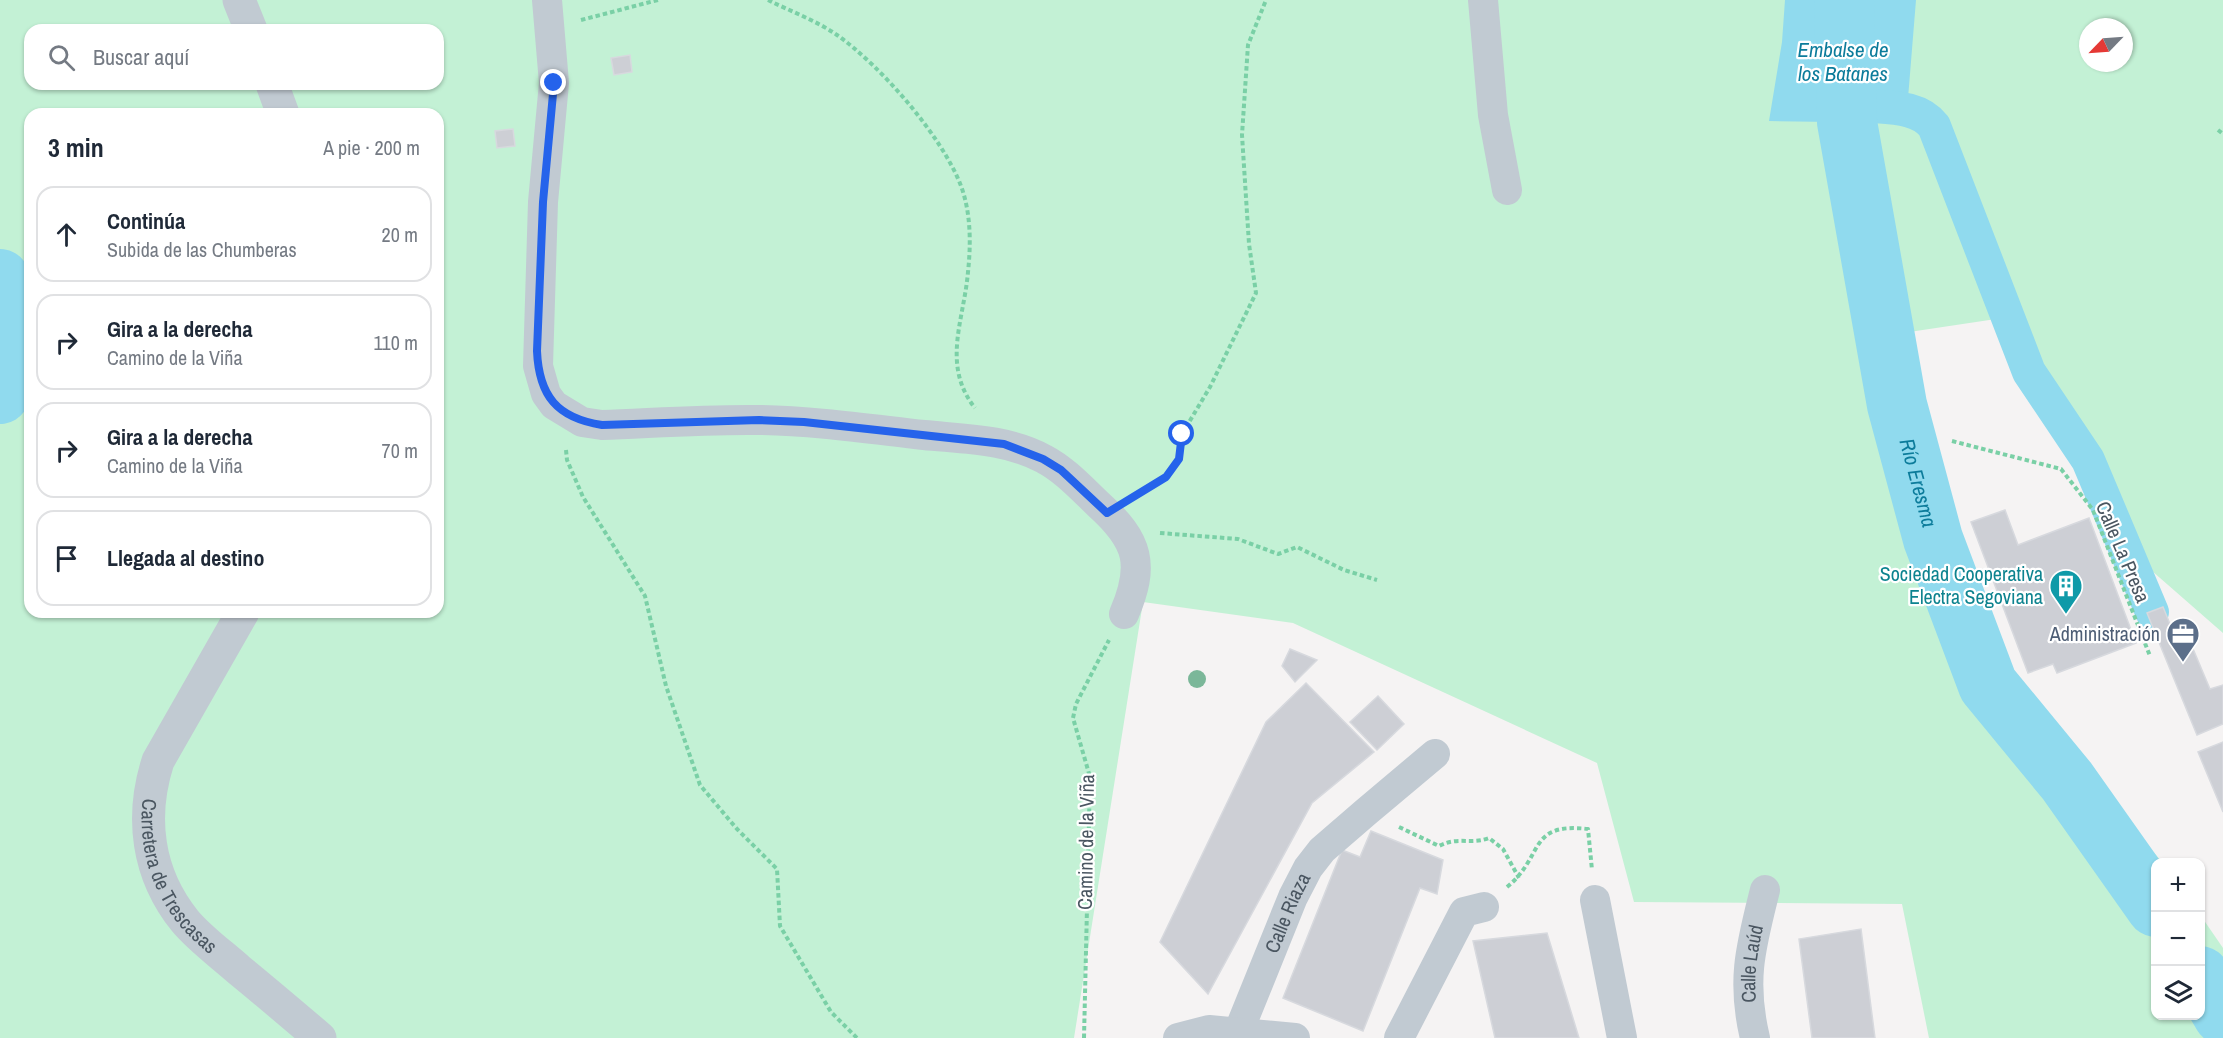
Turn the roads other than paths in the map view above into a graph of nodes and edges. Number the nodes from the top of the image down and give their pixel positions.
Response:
1 (239, 0) edge
2 (1483, 0) edge
3 (549, 14) edge
4 (249, 24) edge
5 (274, 90) edge
6 (282, 108) edge
7 (1507, 190) dead end
8 (1124, 614) road end
9 (240, 618) edge
10 (1435, 754) dead end
11 (1594, 889) road end
12 (1765, 890) dead end
13 (1484, 907) road end
14 (1238, 1033) junction
15 (320, 1038) edge
16 (1178, 1038) edge
17 (1295, 1038) edge
18 (1399, 1038) edge
19 (1622, 1038) edge
20 (1755, 1038) edge

1 - 4 street
2 - 7 street
3 - 8 street
5 - 6 street
9 - 15 street, Carretera de Trescasas
10 - 14 street, Calle Riaza
11 - 19 street
12 - 20 street, Calle Laúd
13 - 18 street
14 - 16 street
14 - 17 street

